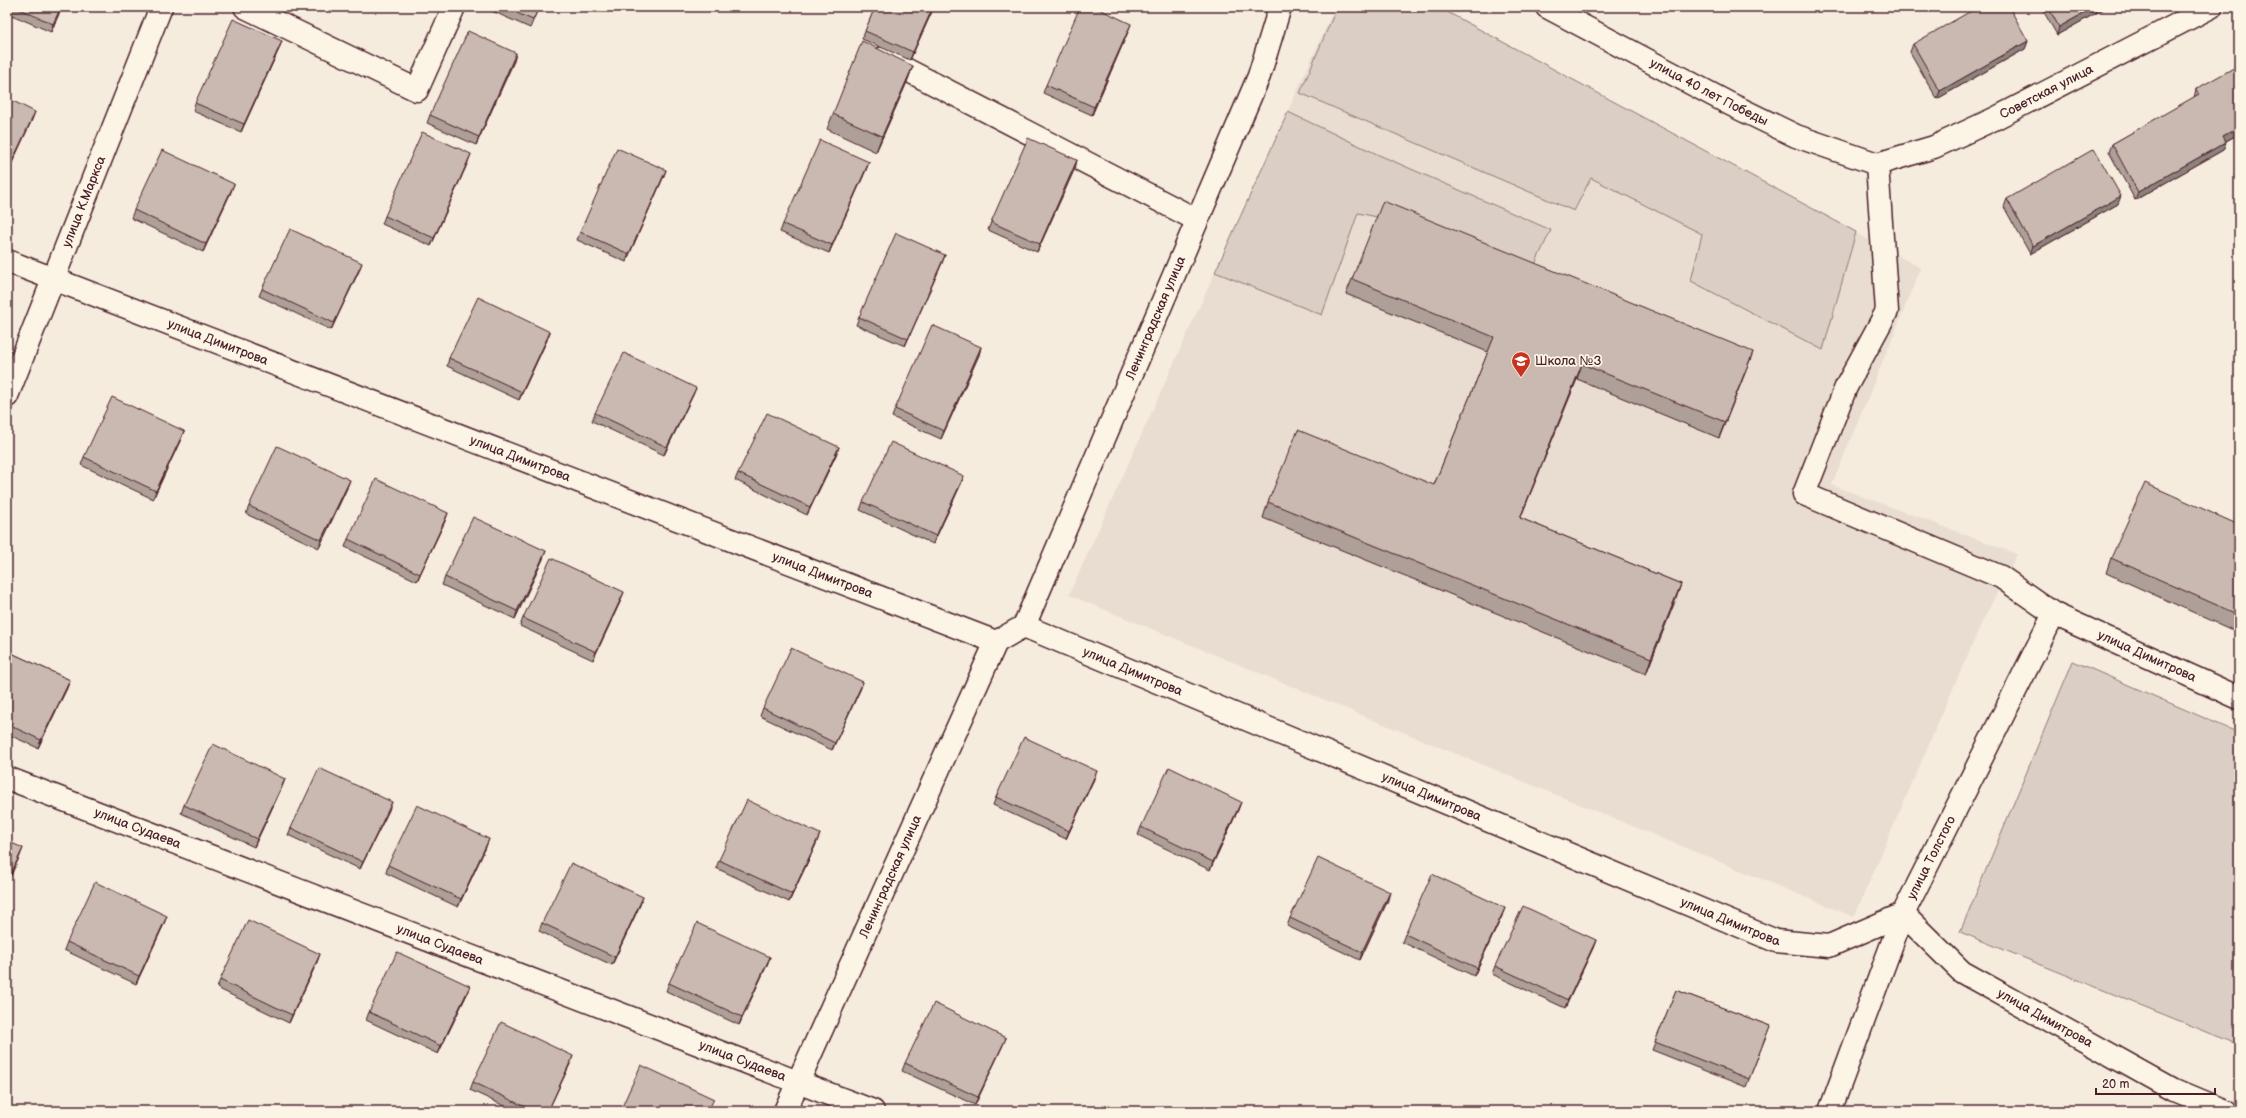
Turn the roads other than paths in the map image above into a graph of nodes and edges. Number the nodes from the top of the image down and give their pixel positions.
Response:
1 (161, 7) edge
2 (245, 7) edge
3 (454, 7) edge
4 (1280, 7) edge
5 (1548, 7) edge
6 (2211, 7) edge
7 (876, 54) edge
8 (1877, 164) junction
9 (1197, 220) junction
10 (7, 261) edge
11 (53, 279) junction
12 (7, 396) edge
13 (2054, 614) junction
14 (1024, 626) junction
15 (996, 642) junction
16 (2239, 698) edge
17 (7, 778) edge
18 (1903, 914) junction
19 (798, 1082) junction
20 (785, 1111) edge
21 (873, 1111) edge
22 (1830, 1111) edge
23 (2224, 1111) edge

1 - 11 street, улица К.Маркса
2 - 3 street
4 - 9 street, Ленинградская улица
5 - 8 street, улица 40 лет Победы
6 - 8 street, Советская улица
7 - 9 street
8 - 13 street, улица Димитрова
9 - 14 street, Ленинградская улица
10 - 11 street, улица Димитрова
11 - 12 street, улица К.Маркса
11 - 15 street, улица Димитрова
13 - 16 street, улица Димитрова
13 - 18 street, улица Толстого
14 - 15 street
14 - 18 street, улица Димитрова
15 - 19 street, Ленинградская улица
17 - 19 street, улица Судаева
18 - 22 street, улица Толстого
18 - 23 street, улица Димитрова
19 - 20 street, Ленинградская улица
19 - 21 street, улица Судаева

